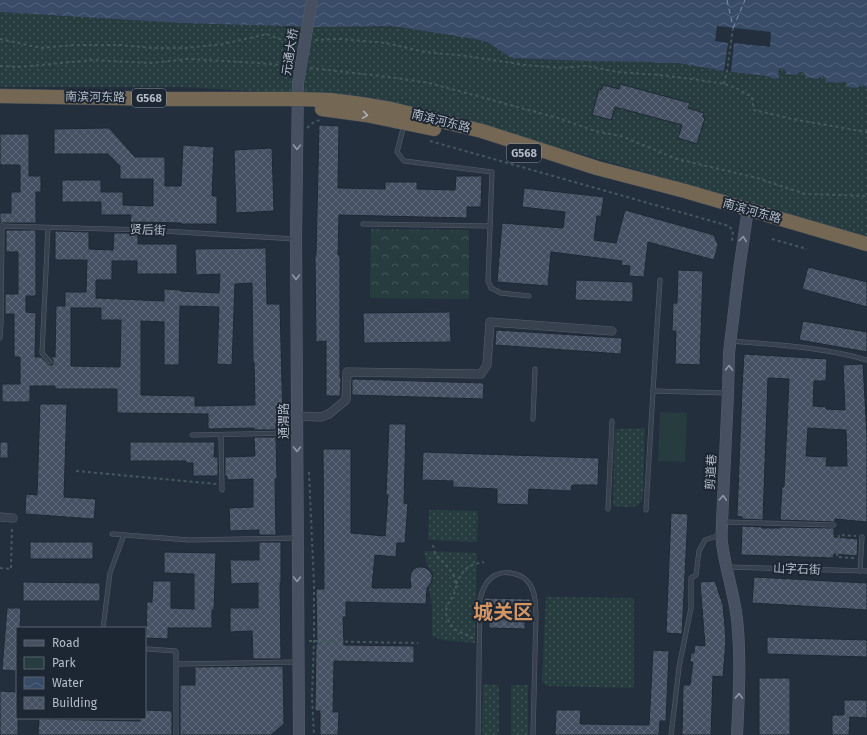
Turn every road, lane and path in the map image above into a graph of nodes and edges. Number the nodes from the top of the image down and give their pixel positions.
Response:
1 (312, 0) edge
2 (734, 28) dead end
3 (0, 39) edge
4 (298, 40) dead end
5 (311, 40) dead end
6 (724, 84) junction
7 (0, 96) edge
8 (298, 103) junction
9 (0, 104) edge
10 (322, 120) dead end
11 (405, 122) junction
12 (307, 129) dead end
13 (867, 132) edge
14 (425, 140) dead end
15 (747, 213) junction
16 (363, 224) dead end
17 (1, 226) edge
18 (490, 226) junction
19 (48, 228) junction
20 (296, 239) junction
21 (772, 239) dead end
22 (867, 244) edge
23 (731, 246) dead end
24 (807, 249) dead end
25 (867, 252) edge
26 (660, 280) dead end
27 (528, 296) dead end
28 (612, 331) dead end
29 (0, 338) edge
30 (731, 341) junction
31 (867, 360) edge
32 (50, 362) dead end
33 (535, 369) dead end
34 (653, 391) junction
35 (728, 392) junction
36 (297, 416) junction
37 (533, 419) dead end
38 (612, 422) dead end
39 (297, 433) junction
40 (192, 435) dead end
41 (221, 435) junction
42 (76, 471) dead end
43 (309, 472) dead end
44 (222, 484) junction
45 (222, 490) dead end
46 (608, 509) dead end
47 (646, 510) dead end
48 (0, 518) edge
49 (13, 518) joint
50 (722, 522) junction
51 (834, 525) dead end
52 (112, 534) dead end
53 (722, 534) junction
54 (124, 535) junction
55 (862, 537) joint
56 (298, 538) junction
57 (433, 545) dead end
58 (861, 559) junction
59 (484, 562) dead end
60 (727, 567) junction
61 (0, 568) edge
62 (860, 570) junction
63 (867, 571) edge
64 (456, 585) junction
65 (104, 627) edge
66 (479, 640) junction
67 (298, 641) junction
68 (314, 641) junction
69 (418, 643) dead end
70 (148, 649) dead end
71 (298, 662) junction
72 (177, 664) junction
73 (176, 735) edge
74 (299, 735) edge
75 (314, 735) edge
76 (478, 735) edge
77 (533, 735) edge
78 (671, 735) edge
79 (737, 735) edge

1 - 8 street, 元通大桥, bridge
2 - 6 path
3 - 4 path
5 - 6 path
6 - 13 path
7 - 8 highway, 南滨河东路 / G568
8 - 9 highway, 南滨河东路 / G568
8 -> 11 highway, 南滨河东路 / G568
8 - 15 highway, 南滨河东路 / G568
8 -> 20 street, 通渭路
10 - 12 path
11 - 15 highway, 南滨河东路 / G568
11 - 18 lane
14 - 23 path
15 - 22 highway, 南滨河东路 / G568
15 - 25 highway, 南滨河东路 / G568
30 -> 15 street, 剪道巷
16 - 18 lane
17 - 19 lane, 贤后街
17 - 29 lane
18 - 27 lane
19 - 20 lane, 贤后街
19 - 32 lane
20 -> 36 street, 通渭路
21 - 24 path
26 - 34 lane
28 - 36 street
30 - 31 lane
35 -> 30 street, 剪道巷
33 - 37 lane
34 - 35 lane
34 - 47 lane
50 -> 35 street, 剪道巷
36 - 39 street, 通渭路
38 - 46 lane
39 - 41 lane
39 -> 56 street, 通渭路
40 - 41 lane
41 - 44 lane
42 - 44 path
43 - 68 path
44 - 45 lane
48 - 49 street
49 - 61 path
50 - 51 lane
50 - 53 street, 剪道巷
52 - 54 lane
53 - 60 street, 剪道巷
53 - 78 lane
54 - 56 lane
54 - 65 lane
55 - 58 lane
55 - 58 path
56 -> 67 street, 通渭路
57 - 64 path
58 - 62 lane
59 - 64 path
60 - 62 lane, 山字石街
79 -> 60 street, 剪道巷
62 - 63 lane, 山字石街
64 - 66 path
66 - 76 lane
66 - 77 lane
67 - 68 path
67 - 71 street, 通渭路
68 - 69 path
68 - 75 path
70 - 72 lane
71 - 72 lane
71 - 74 street, 通渭路
72 - 73 lane

